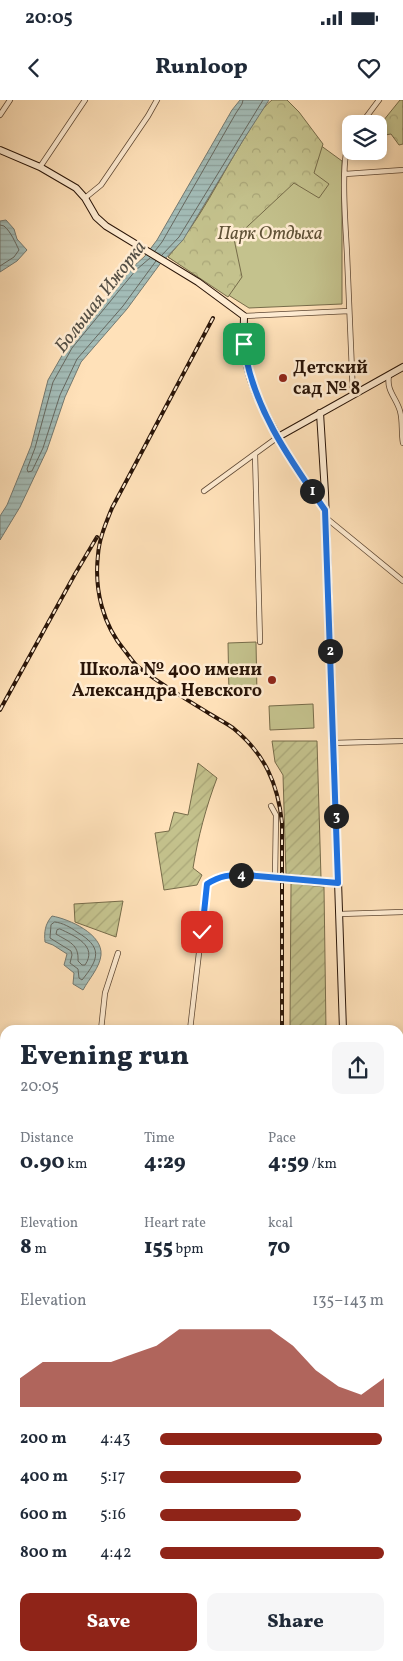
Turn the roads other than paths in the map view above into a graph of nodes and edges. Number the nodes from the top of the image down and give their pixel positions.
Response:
1 (10, 100) edge
2 (85, 100) edge
3 (157, 100) edge
4 (379, 100) edge
5 (0, 115) edge
6 (368, 115) edge
7 (0, 150) edge
8 (346, 160) edge
9 (40, 168) junction
10 (403, 170) edge
11 (345, 174) junction
12 (86, 198) junction
13 (349, 311) junction
14 (244, 316) junction
15 (403, 367) edge
16 (389, 375) junction
17 (353, 395) junction
18 (320, 413) junction
19 (278, 437) junction
20 (403, 443) edge
21 (255, 454) junction
22 (204, 491) dead end
23 (325, 513) junction
24 (403, 581) edge
25 (260, 642) dead end
26 (403, 741) edge
27 (334, 742) junction
28 (270, 806) dead end
29 (275, 877) junction
30 (338, 883) junction
31 (403, 912) edge
32 (340, 914) junction
33 (118, 953) dead end
34 (102, 1025) edge
35 (191, 1025) edge
36 (343, 1025) edge

1 - 5 street
2 - 9 street
3 - 12 street
4 - 6 street
7 - 9 street
8 - 11 street
9 - 12 street
10 - 11 street
11 - 13 street
12 - 14 street
13 - 14 street
13 - 17 street
14 - 19 street
15 - 16 street
16 - 17 street
16 - 20 street
17 - 18 street
18 - 19 street
18 - 23 street
19 - 21 street
19 - 23 street
21 - 22 street
21 - 25 street
23 - 24 street
23 - 27 street
26 - 27 street
27 - 30 street
28 - 29 street
29 - 30 street
29 - 35 street
30 - 32 street
31 - 32 street
32 - 36 street
33 - 34 street

